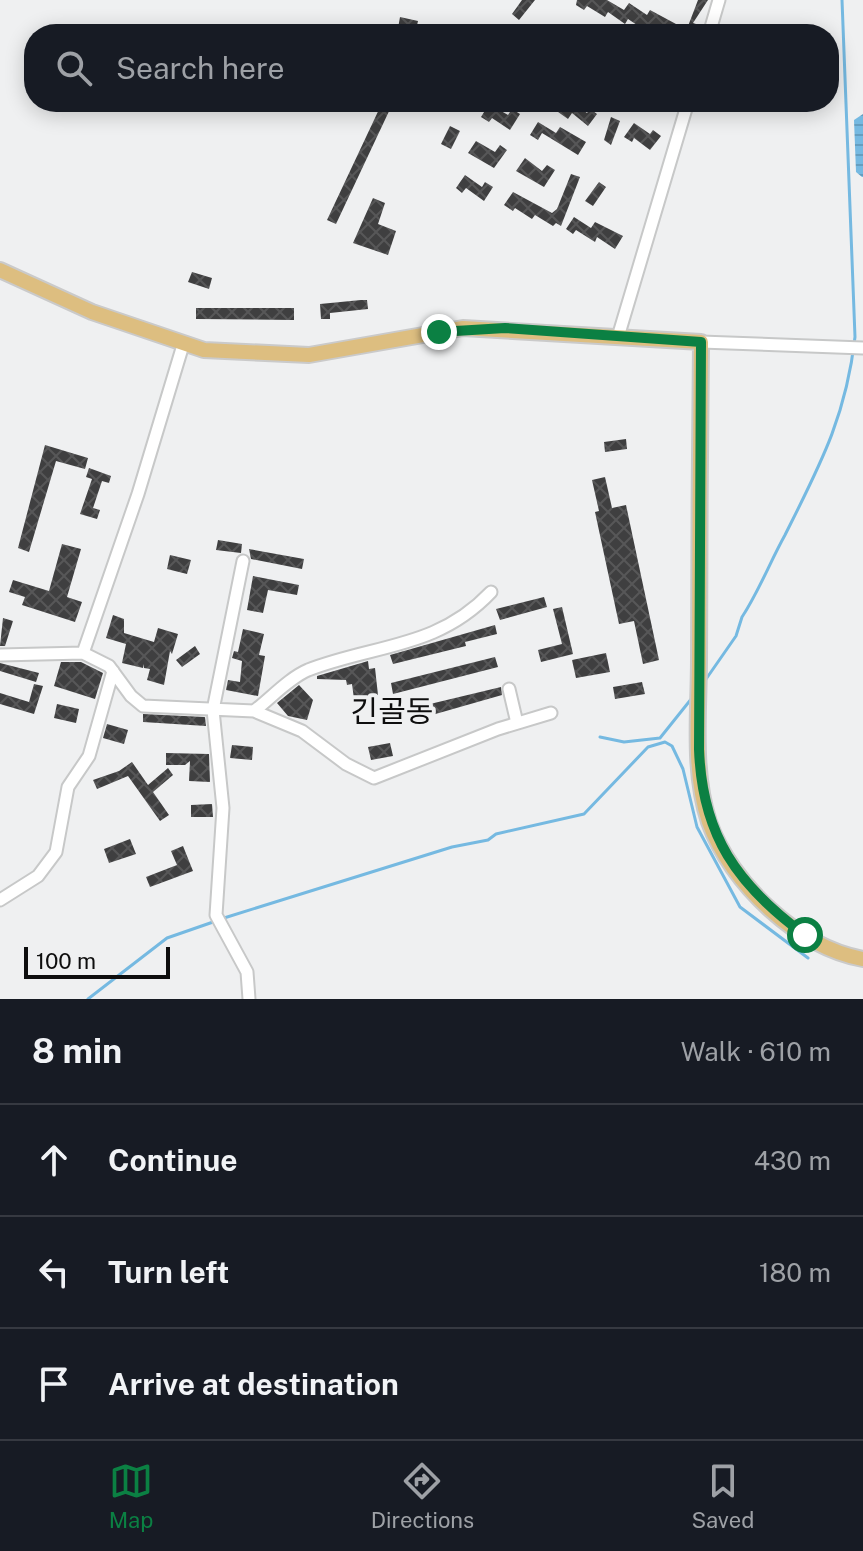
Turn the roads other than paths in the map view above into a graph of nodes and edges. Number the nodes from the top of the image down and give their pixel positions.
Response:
1 (719, 0) edge
2 (712, 24) edge
3 (685, 112) edge
4 (0, 270) edge
5 (618, 337) junction
6 (701, 342) junction
7 (183, 345) junction
8 (863, 348) edge
9 (243, 561) dead end
10 (491, 592) dead end
11 (83, 653) junction
12 (0, 655) edge
13 (113, 671) junction
14 (509, 689) dead end
15 (213, 710) junction
16 (254, 711) junction
17 (551, 713) dead end
18 (517, 723) junction
19 (0, 900) edge
20 (863, 959) edge
21 (249, 999) edge

1 - 2 street
3 - 5 street
4 - 7 main road
5 - 6 main road
5 - 7 main road
6 - 8 street
6 - 20 main road
7 - 11 street
9 - 15 street
10 - 16 street
11 - 12 street
11 - 13 street
13 - 15 street
13 - 19 street
14 - 18 street
15 - 16 street
15 - 21 street
16 - 18 street
17 - 18 street

